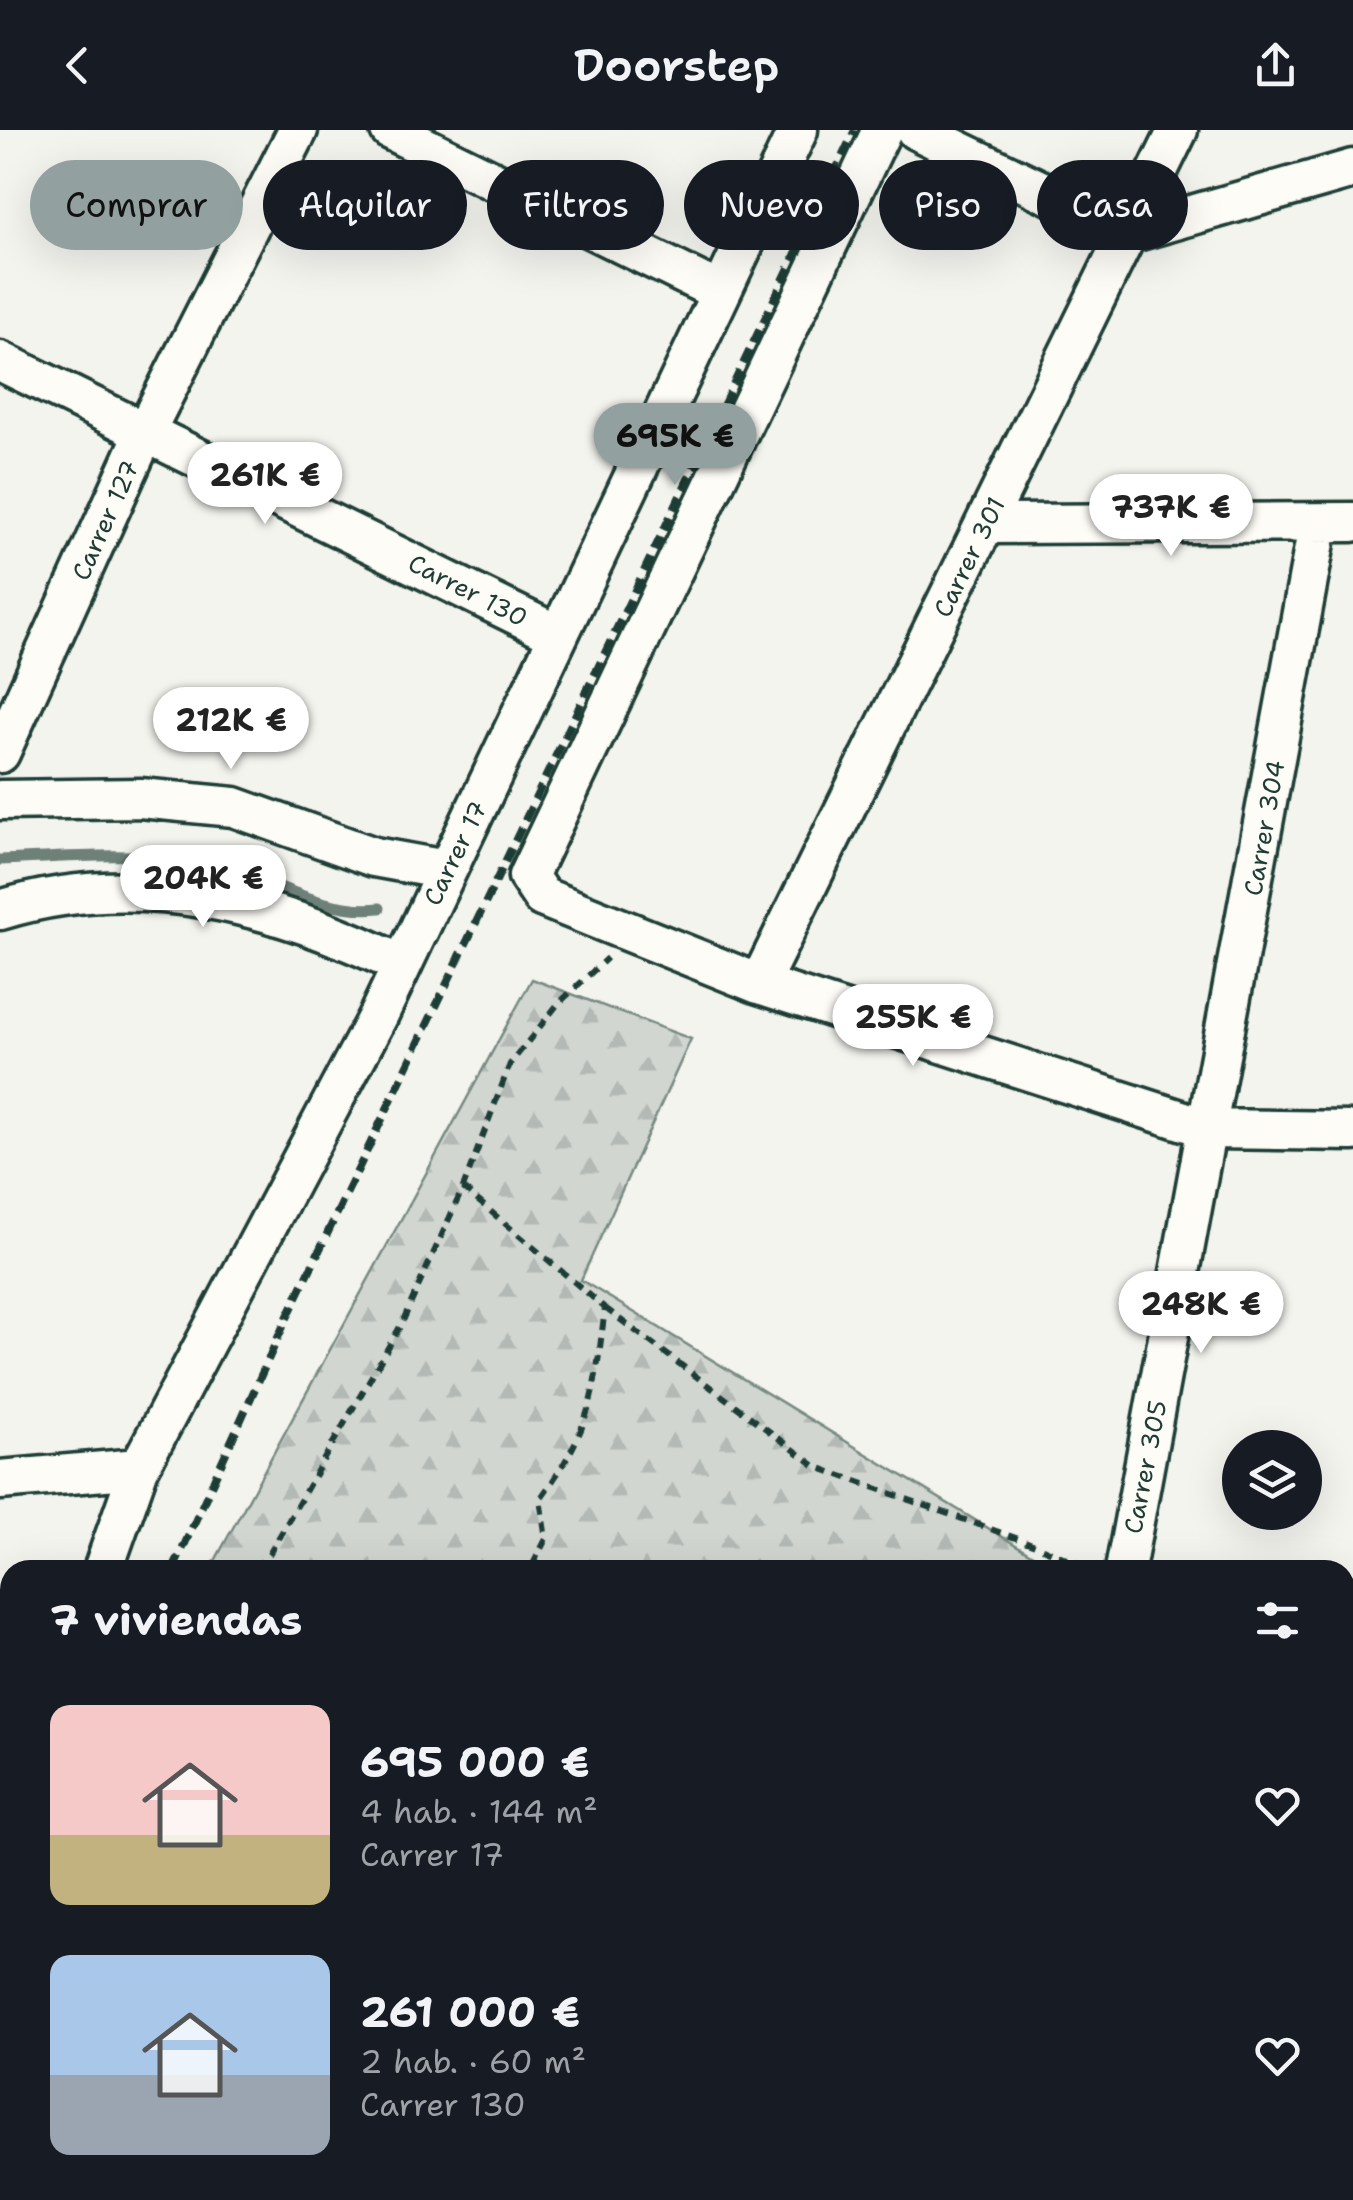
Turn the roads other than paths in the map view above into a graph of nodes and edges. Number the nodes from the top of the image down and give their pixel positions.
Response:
1 (298, 130) edge
2 (390, 130) edge
3 (798, 130) edge
4 (882, 130) edge
5 (916, 130) edge
6 (1178, 130) edge
7 (1164, 160) edge
8 (1353, 170) edge
9 (1037, 189) edge
10 (1188, 216) edge
11 (1121, 250) edge
12 (720, 292) junction
13 (0, 361) edge
14 (146, 430) junction
15 (986, 524) junction
16 (1336, 524) edge
17 (558, 635) junction
18 (0, 753) edge
19 (0, 800) edge
20 (446, 870) junction
21 (0, 910) edge
22 (402, 964) junction
23 (759, 984) junction
24 (1210, 1129) junction
25 (1353, 1131) edge
26 (138, 1468) junction
27 (1, 1477) edge
28 (106, 1560) edge
29 (1128, 1560) edge

1 - 14 street, Carrer 127
2 - 12 street
3 - 12 street, Carrer 17
4 - 23 street
5 - 9 street
6 - 7 street, Carrer 301
8 - 10 street
11 - 15 street, Carrer 301
12 - 17 street, Carrer 17
13 - 14 street, Carrer 130
14 - 17 street, Carrer 130
14 - 18 street, Carrer 127
15 - 16 street
15 - 23 street, Carrer 301
16 - 24 street, Carrer 304
17 - 20 street, Carrer 17
19 - 20 street
20 - 22 street, Carrer 17
21 - 22 street
22 - 26 street, Carrer 17
23 - 24 street
24 - 25 street
24 - 29 street, Carrer 305
26 - 27 street
26 - 28 street, Carrer 17

